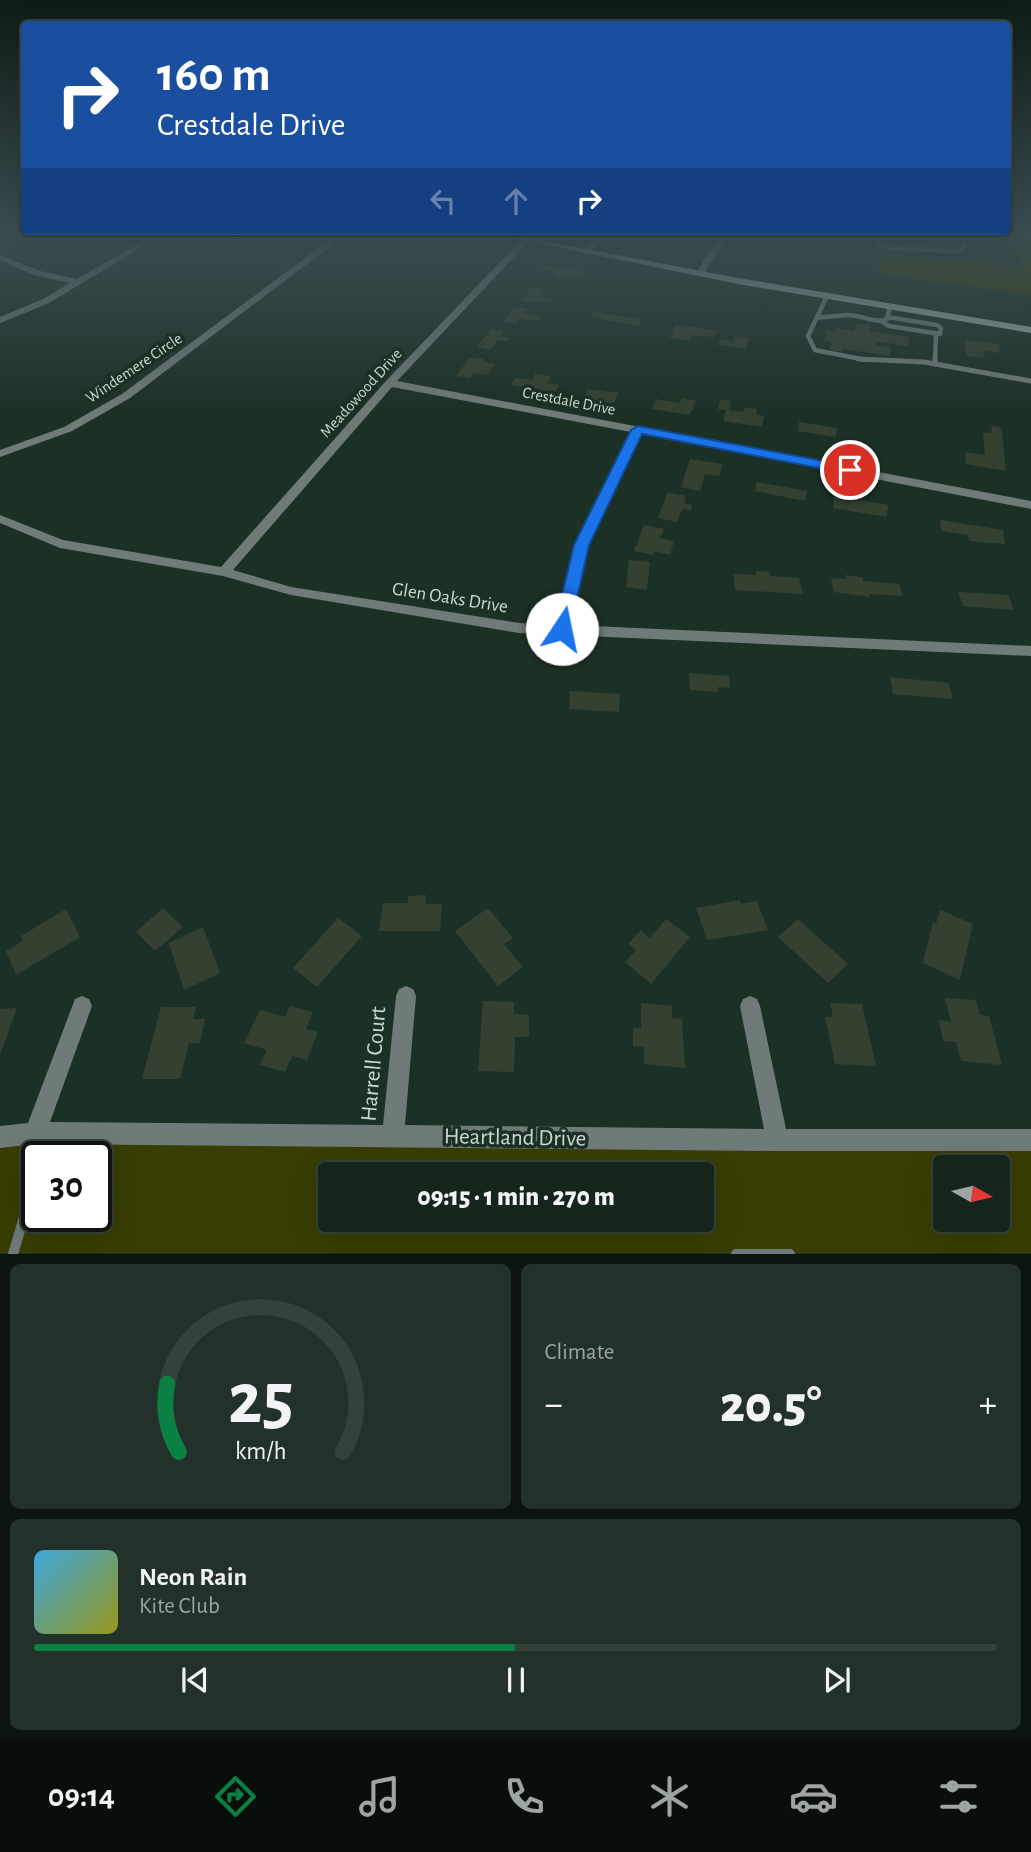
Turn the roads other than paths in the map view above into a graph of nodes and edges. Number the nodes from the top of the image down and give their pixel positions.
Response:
1 (57, 295) edge
2 (261, 295) edge
3 (474, 295) edge
4 (819, 295) edge
5 (827, 296) junction
6 (890, 306) junction
7 (817, 317) junction
8 (887, 317) junction
9 (0, 320) edge
10 (881, 321) junction
11 (1031, 330) edge
12 (936, 335) junction
13 (935, 364) junction
14 (1031, 381) edge
15 (390, 383) junction
16 (638, 430) junction
17 (0, 454) edge
18 (1031, 505) edge
19 (0, 519) edge
20 (224, 572) junction
21 (562, 629) junction
22 (1031, 651) edge
23 (406, 996) dead end
24 (82, 1006) dead end
25 (750, 1006) dead end
26 (42, 1133) junction
27 (0, 1137) edge
28 (393, 1137) junction
29 (776, 1140) junction
30 (1031, 1140) edge
31 (42, 1141) edge
32 (21, 1227) edge
33 (13, 1254) edge
34 (736, 1254) edge
35 (790, 1254) edge

1 - 9 street
2 - 17 street, Windemere Circle
3 - 15 street, Meadowood Drive
4 - 5 main road
5 - 6 main road
5 - 7 lane
6 - 8 lane
6 - 11 main road
7 - 10 lane
7 - 13 lane
8 - 10 lane
8 - 12 lane
10 - 12 lane
12 - 13 lane
13 - 14 lane
15 - 16 street, Crestdale Drive
15 - 20 street, Meadowood Drive
16 - 18 street, Crestdale Drive
16 - 21 street
19 - 20 street, Glen Oaks Drive
20 - 21 street, Glen Oaks Drive
21 - 22 street, Glen Oaks Drive
23 - 28 street, Harrell Court
24 - 26 street
25 - 29 street
26 - 27 street, Heartland Drive
26 - 28 street, Heartland Drive
26 - 31 lane
28 - 29 street, Heartland Drive
29 - 30 street, Heartland Drive
32 - 33 lane
34 - 35 lane

